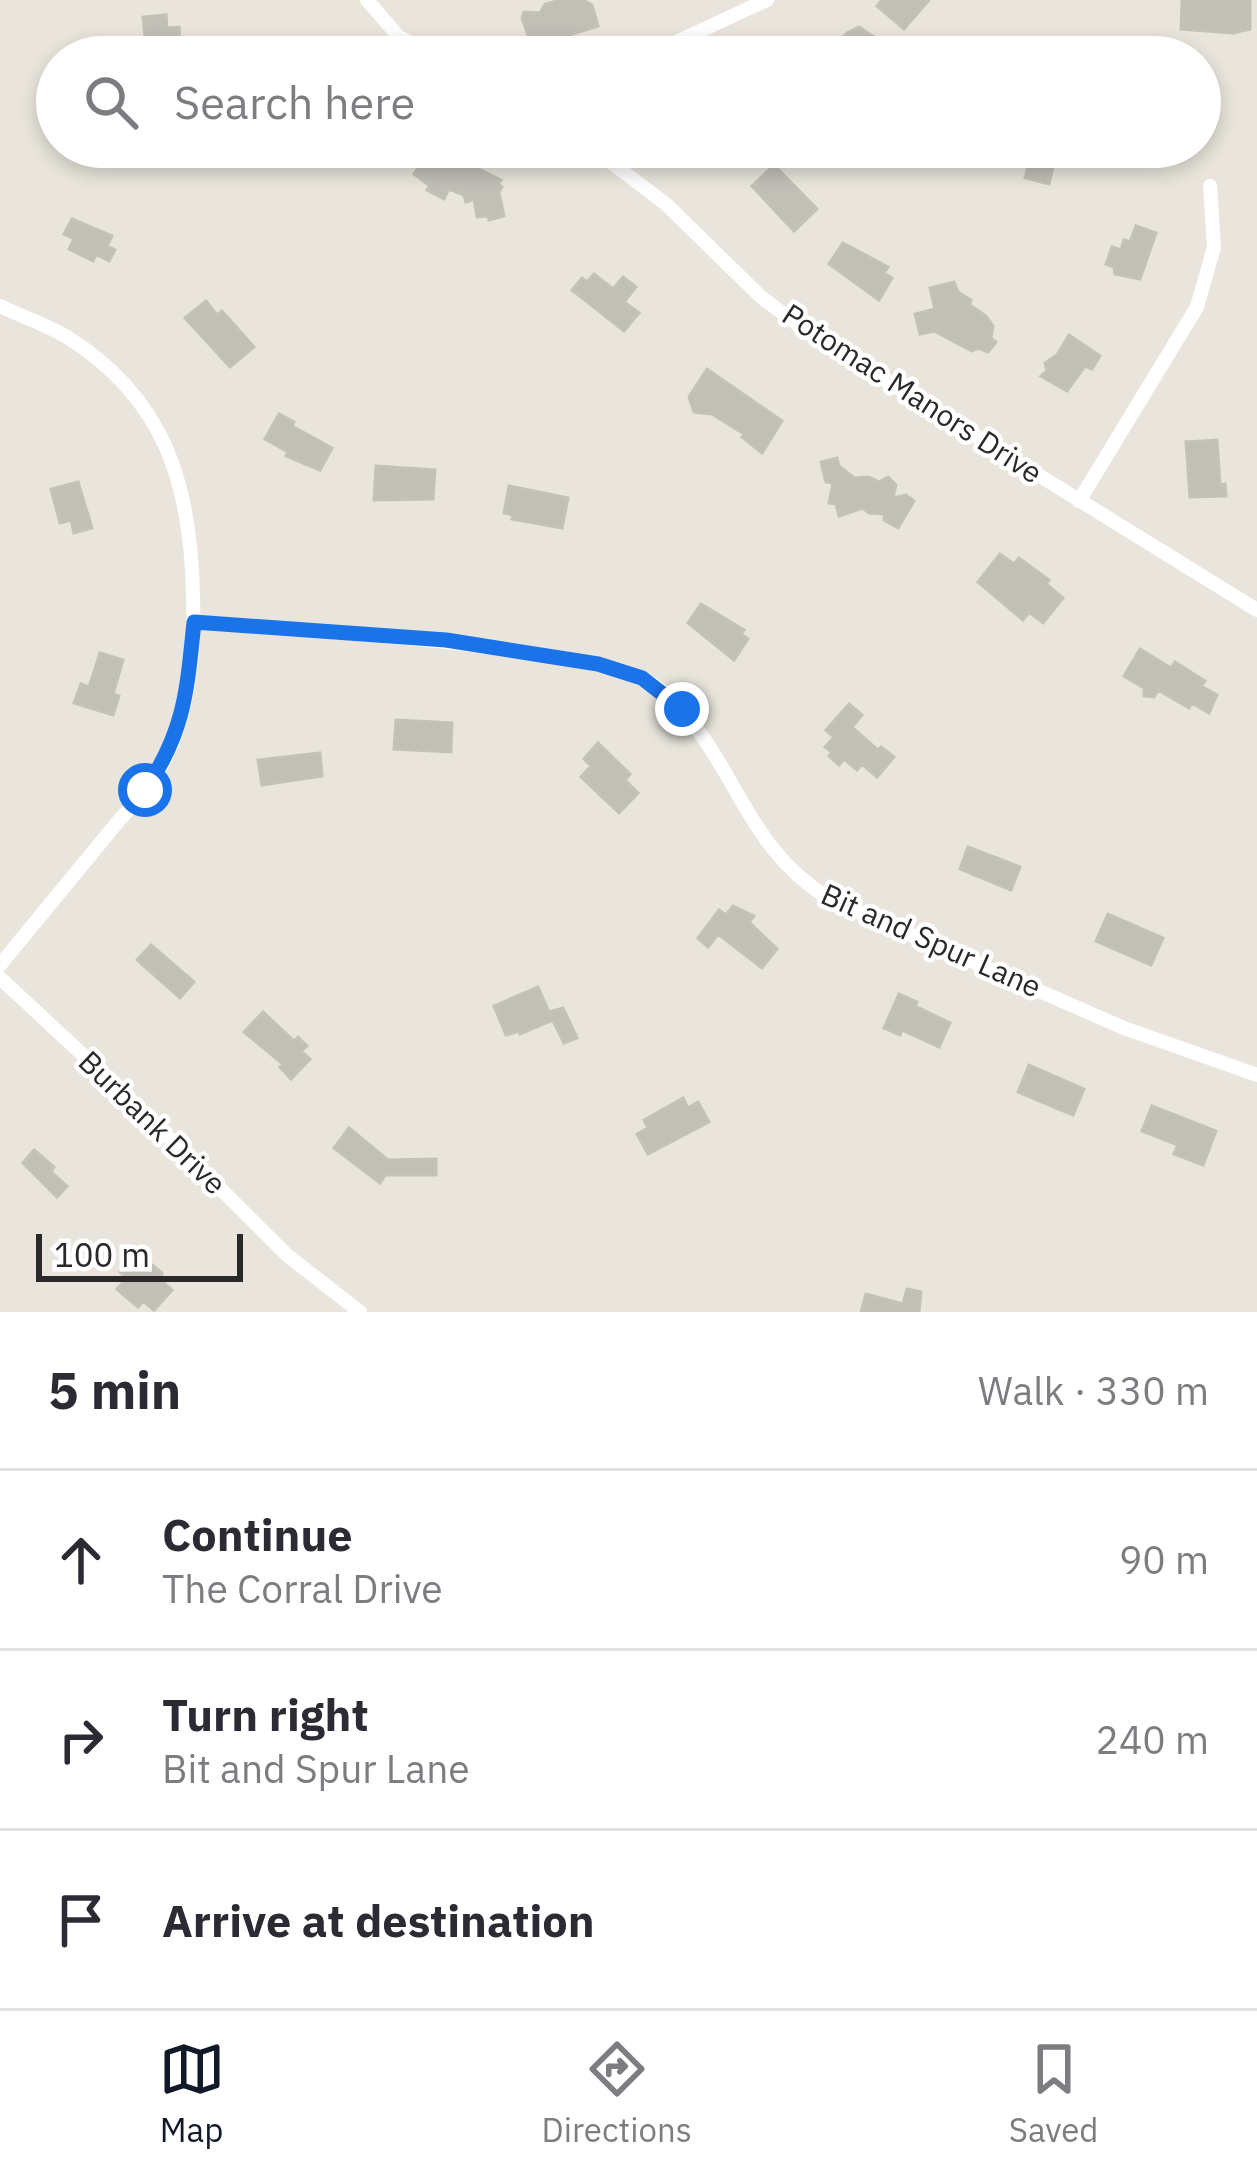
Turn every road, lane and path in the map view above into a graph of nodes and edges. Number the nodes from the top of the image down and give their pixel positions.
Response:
1 (367, 0) edge
2 (766, 0) edge
3 (398, 36) edge
4 (689, 36) edge
5 (619, 168) edge
6 (1210, 186) dead end
7 (0, 306) edge
8 (1079, 501) junction
9 (1257, 610) edge
10 (194, 622) junction
11 (0, 964) edge
12 (0, 978) edge
13 (1257, 1075) edge
14 (361, 1312) edge

1 - 3 street
2 - 4 street
5 - 8 street, Potomac Manors Drive
6 - 8 street
7 - 10 street
8 - 9 street, Potomac Manors Drive
10 - 11 street
10 - 13 street, Bit and Spur Lane
12 - 14 street, Burbank Drive

